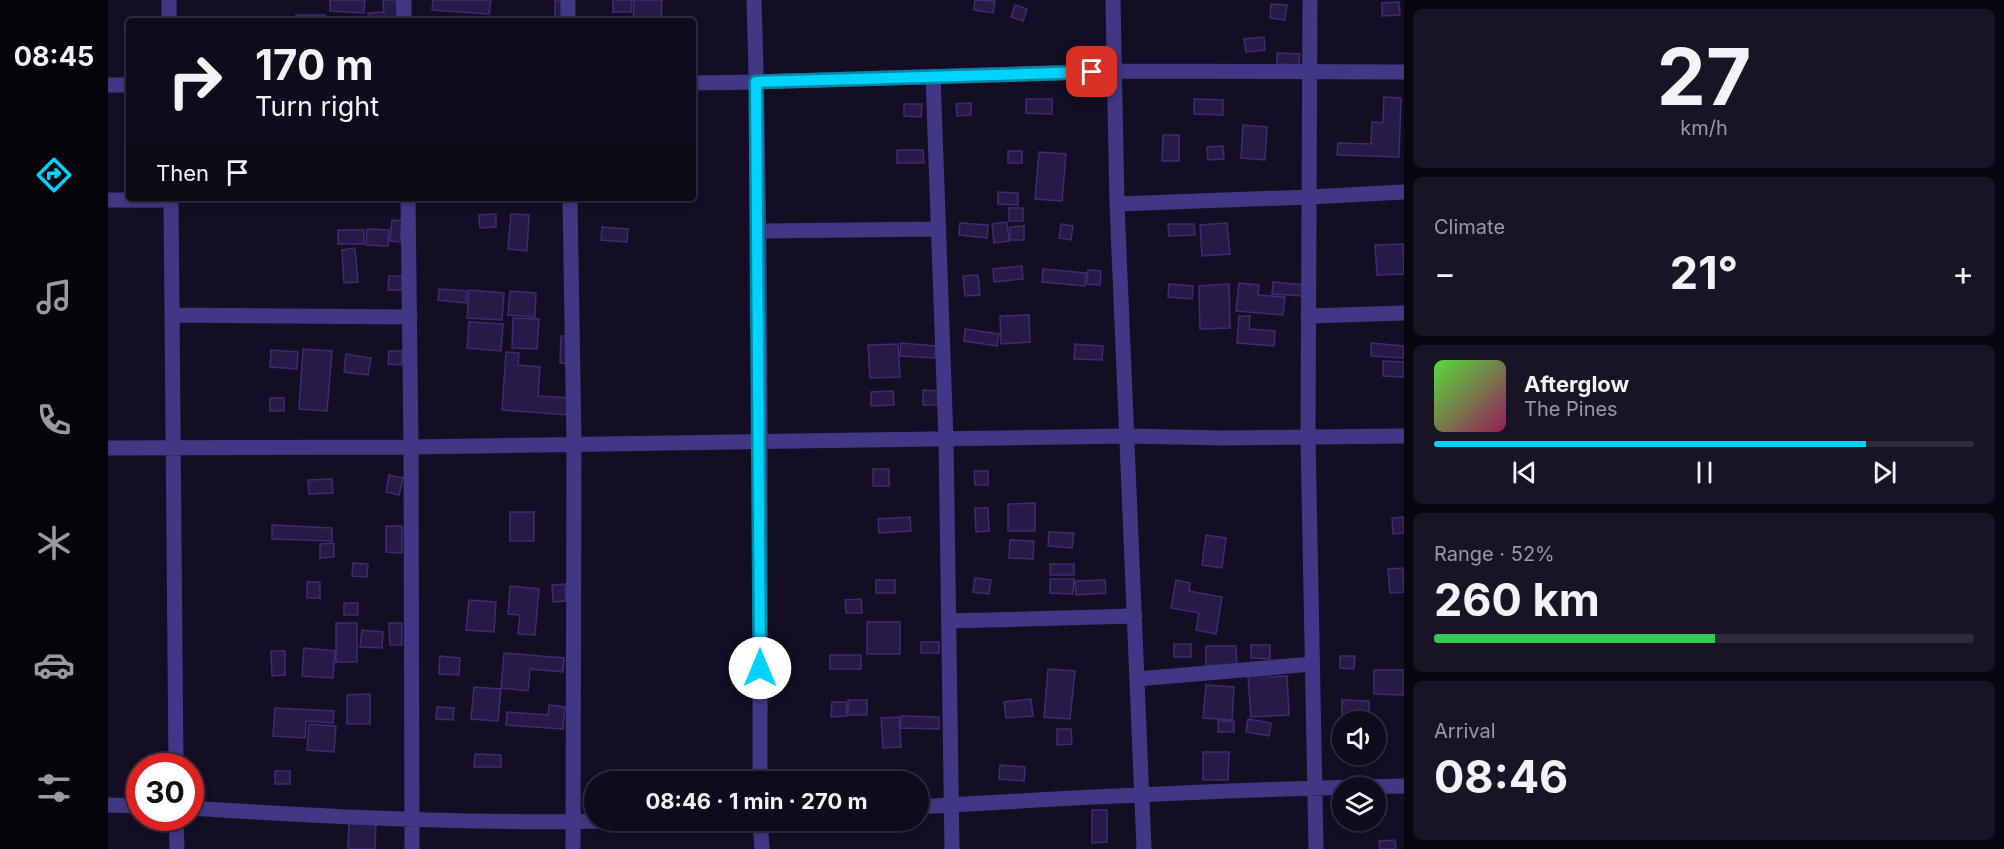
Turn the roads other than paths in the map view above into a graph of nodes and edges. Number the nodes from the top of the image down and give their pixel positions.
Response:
1 (169, 0) edge
2 (404, 0) edge
3 (568, 0) edge
4 (754, 0) edge
5 (1113, 0) edge
6 (1310, 0) edge
7 (169, 18) edge
8 (404, 18) edge
9 (568, 18) edge
10 (1114, 71) junction
11 (1309, 72) junction
12 (1404, 72) edge
13 (933, 76) junction
14 (696, 82) edge
15 (756, 82) junction
16 (126, 85) edge
17 (108, 86) edge
18 (1404, 192) edge
19 (1309, 197) junction
20 (108, 200) edge
21 (126, 200) edge
22 (171, 201) edge
23 (408, 201) edge
24 (570, 201) edge
25 (1117, 204) junction
26 (939, 229) junction
27 (758, 231) junction
28 (1404, 313) edge
29 (172, 315) junction
30 (1308, 316) junction
31 (410, 317) junction
32 (1126, 436) junction
33 (1404, 436) edge
34 (1308, 437) junction
35 (946, 440) junction
36 (760, 441) junction
37 (574, 444) junction
38 (173, 447) junction
39 (411, 447) junction
40 (108, 448) edge
41 (1135, 616) junction
42 (949, 621) junction
43 (1312, 664) junction
44 (1137, 679) junction
45 (176, 753) edge
46 (760, 771) edge
47 (1404, 786) edge
48 (1314, 788) junction
49 (1143, 795) junction
50 (108, 804) edge
51 (126, 805) edge
52 (950, 805) junction
53 (929, 806) edge
54 (204, 809) edge
55 (412, 820) junction
56 (572, 823) junction
57 (584, 823) edge
58 (176, 831) edge
59 (761, 831) edge
60 (177, 849) edge
61 (412, 849) edge
62 (573, 849) edge
63 (762, 849) edge
64 (952, 849) edge
65 (1144, 849) edge
66 (1316, 849) edge

1 - 7 street
2 - 8 street
3 - 9 street
4 - 15 street
5 - 10 street
6 - 11 street
10 - 11 street
10 - 13 street
10 - 25 street
11 - 12 street
11 - 19 street
13 - 15 street
13 - 26 street
14 - 15 street
15 - 27 street
16 - 17 street
18 - 19 street
19 - 25 street
19 - 30 street
20 - 21 street
22 - 29 street
23 - 31 street
24 - 37 street
25 - 32 street
26 - 27 street
26 - 35 street
27 - 36 street
28 - 30 street
29 - 31 street
29 - 38 street
30 - 34 street
31 - 39 street
32 - 34 street
32 - 35 street
32 - 41 street
33 - 34 street
34 - 43 street
35 - 36 street
35 - 42 street
36 - 37 street
36 - 46 street
37 - 39 street
37 - 56 street
38 - 39 street
38 - 40 street
38 - 45 street
39 - 55 street
41 - 42 street
41 - 44 street
42 - 52 street
43 - 44 street
43 - 48 street
44 - 49 street
47 - 48 street
48 - 49 street
48 - 66 street
49 - 52 street
49 - 65 street
50 - 51 street
52 - 53 street
52 - 64 street
54 - 55 street
55 - 56 street
55 - 61 street
56 - 57 street
56 - 62 street
58 - 60 street
59 - 63 street

